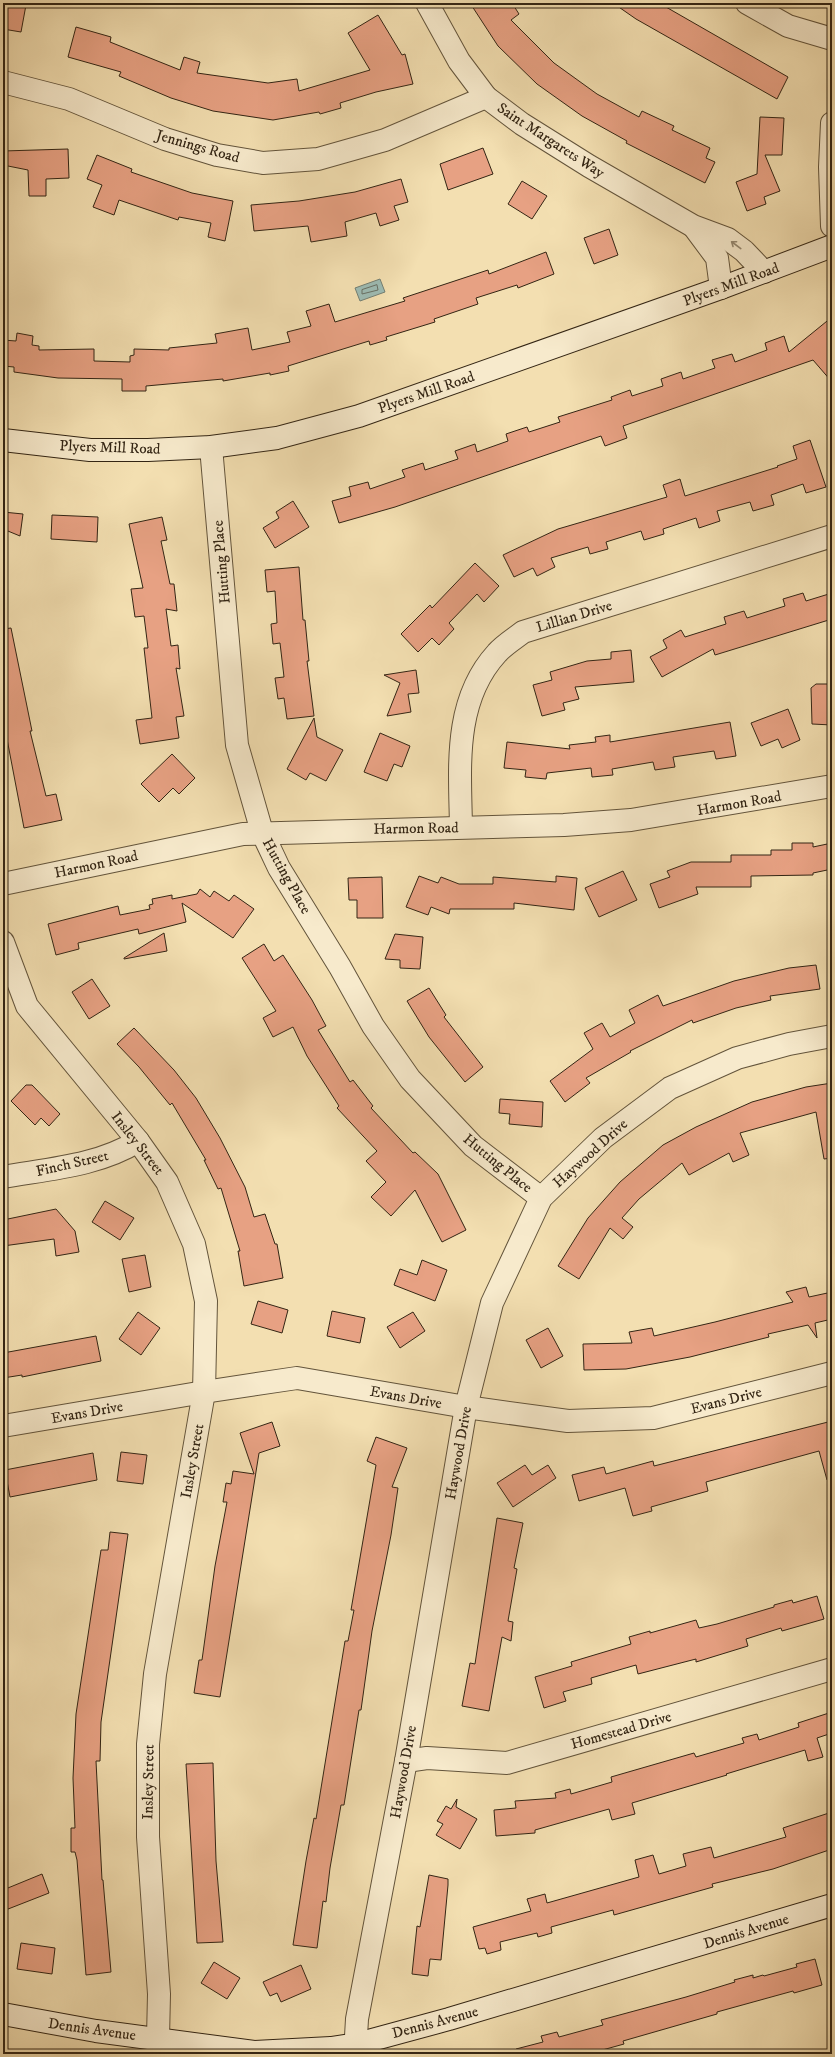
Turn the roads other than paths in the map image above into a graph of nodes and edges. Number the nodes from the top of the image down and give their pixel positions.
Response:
1 (427, 3) edge
2 (747, 3) edge
3 (832, 39) edge
4 (3, 82) edge
5 (486, 98) junction
6 (832, 123) edge
7 (693, 226) junction
8 (832, 226) edge
9 (832, 246) edge
10 (764, 272) junction
11 (721, 288) junction
12 (3, 440) edge
13 (211, 447) junction
14 (832, 536) edge
15 (832, 786) edge
16 (461, 827) junction
17 (262, 832) junction
18 (3, 884) edge
19 (3, 942) edge
20 (832, 1036) edge
21 (138, 1142) junction
22 (3, 1177) edge
23 (541, 1198) junction
24 (832, 1373) edge
25 (204, 1392) junction
26 (466, 1407) junction
27 (3, 1426) edge
28 (832, 1669) edge
29 (406, 1761) junction
30 (832, 1905) edge
31 (3, 2014) edge
32 (158, 2038) junction
33 (356, 2049) edge

1 - 5 street, Saint Margarets Way
2 - 3 street
4 - 5 street, Jennings Road
5 - 7 street, Saint Margarets Way
6 - 8 street
10 -> 7 street, Saint Margarets Way
7 - 11 street, Saint Margarets Way
9 - 10 street, Plyers Mill Road
10 - 11 street, Plyers Mill Road
11 - 13 street, Plyers Mill Road
12 - 13 street, Plyers Mill Road
13 - 17 street, Hutting Place
14 - 16 street, Lillian Drive
15 - 16 street, Harmon Road
16 - 17 street, Harmon Road
17 - 18 street, Harmon Road
17 - 23 street, Hutting Place
19 - 21 street, Insley Street
20 - 23 street, Haywood Drive
21 - 22 street, Finch Street
21 - 25 street, Insley Street
23 - 26 street, Haywood Drive
24 - 26 street, Evans Drive
25 - 26 street, Evans Drive
25 - 27 street, Evans Drive
25 - 32 street, Insley Street
26 - 29 street, Haywood Drive
28 - 29 street, Homestead Drive
29 - 33 street, Haywood Drive
30 - 33 street, Dennis Avenue
31 - 32 street, Dennis Avenue
32 - 33 street, Dennis Avenue

